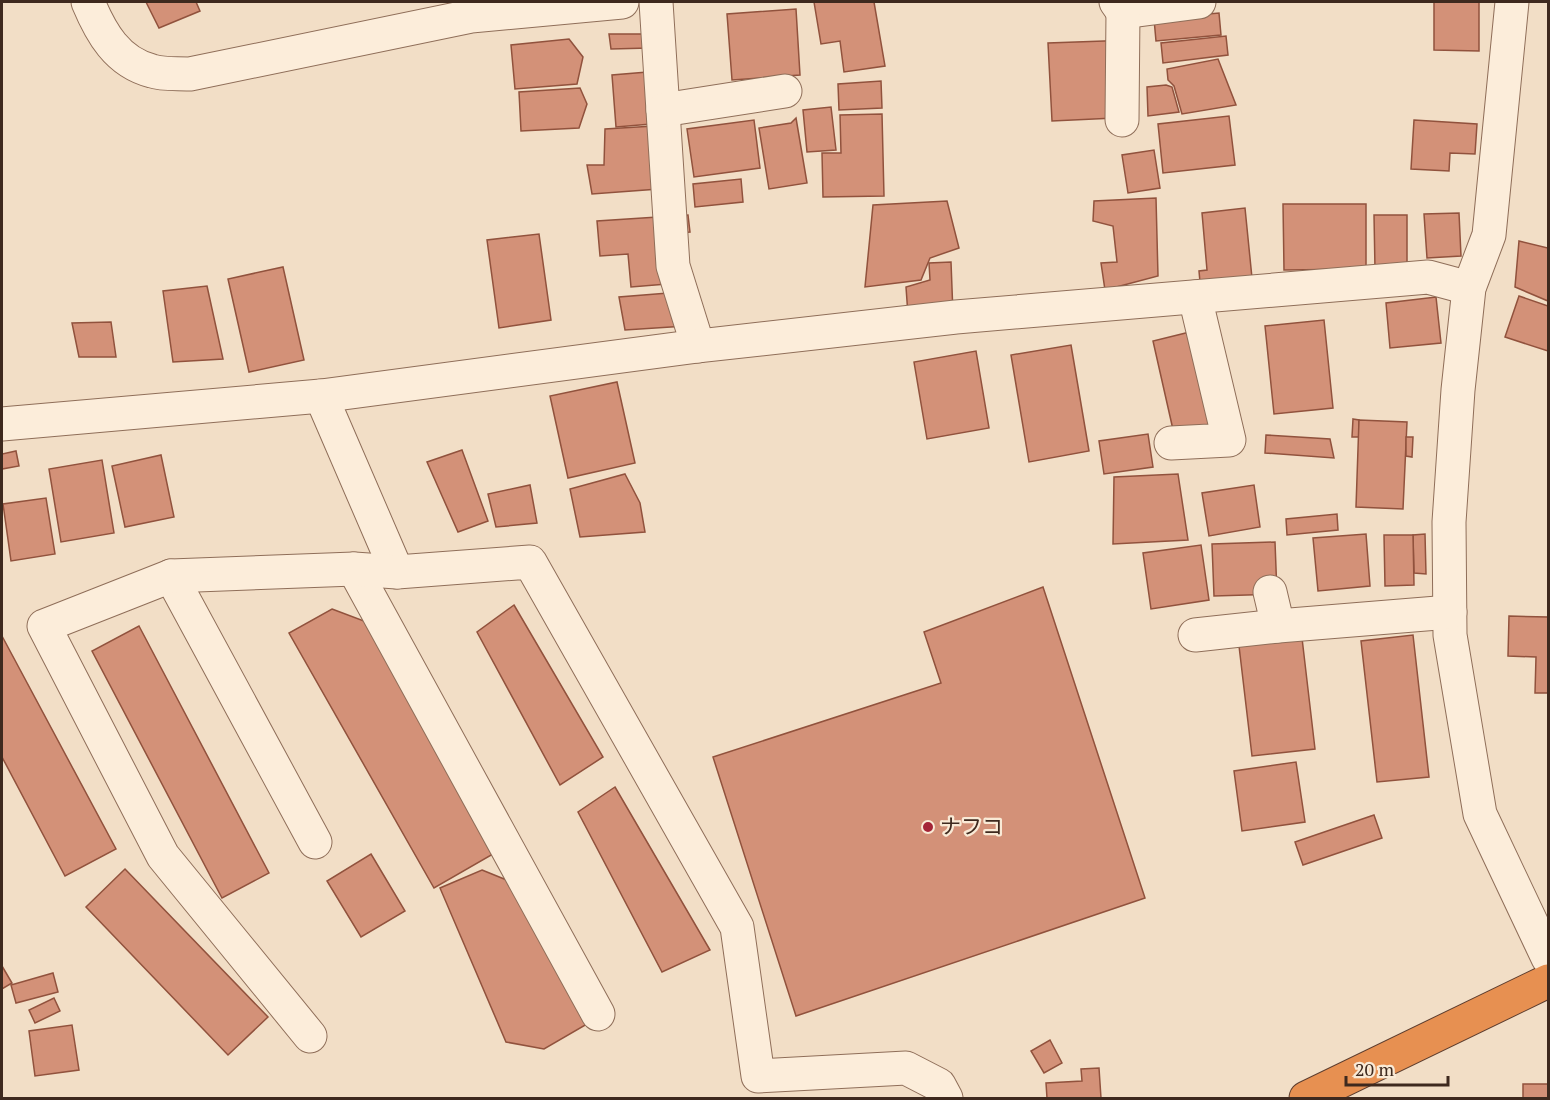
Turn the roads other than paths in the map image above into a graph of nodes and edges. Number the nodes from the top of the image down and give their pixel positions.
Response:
1 (88, 2) edge
2 (622, 2) edge
3 (656, 2) edge
4 (1199, 2) edge
5 (1512, 2) edge
6 (1119, 7) edge
7 (785, 91) dead end
8 (663, 110) junction
9 (1122, 120) dead end
10 (1469, 288) junction
11 (1195, 297) junction
12 (698, 346) junction
13 (321, 396) junction
14 (2, 424) edge
15 (1171, 442) dead end
16 (354, 569) junction
17 (397, 572) junction
18 (171, 576) junction
19 (1270, 592) dead end
20 (1450, 612) junction
21 (1278, 626) junction
22 (1195, 635) dead end
23 (315, 842) dead end
24 (1548, 958) edge
25 (1548, 981) edge
26 (598, 1014) dead end
27 (310, 1036) dead end
28 (946, 1098) edge
29 (1306, 1098) edge

1 - 2 street
3 - 8 street
4 - 6 street
5 - 10 street
6 - 9 street
7 - 8 street
8 - 12 street
10 - 11 street
10 - 20 street
11 - 12 street
11 - 15 street
12 - 13 street
13 - 14 street
13 - 17 street
16 - 17 street
16 - 18 street
16 - 26 street
17 - 28 street
18 - 23 street
18 - 27 street
19 - 21 street
20 - 21 street
20 - 24 street
21 - 22 street
25 - 29 highway

